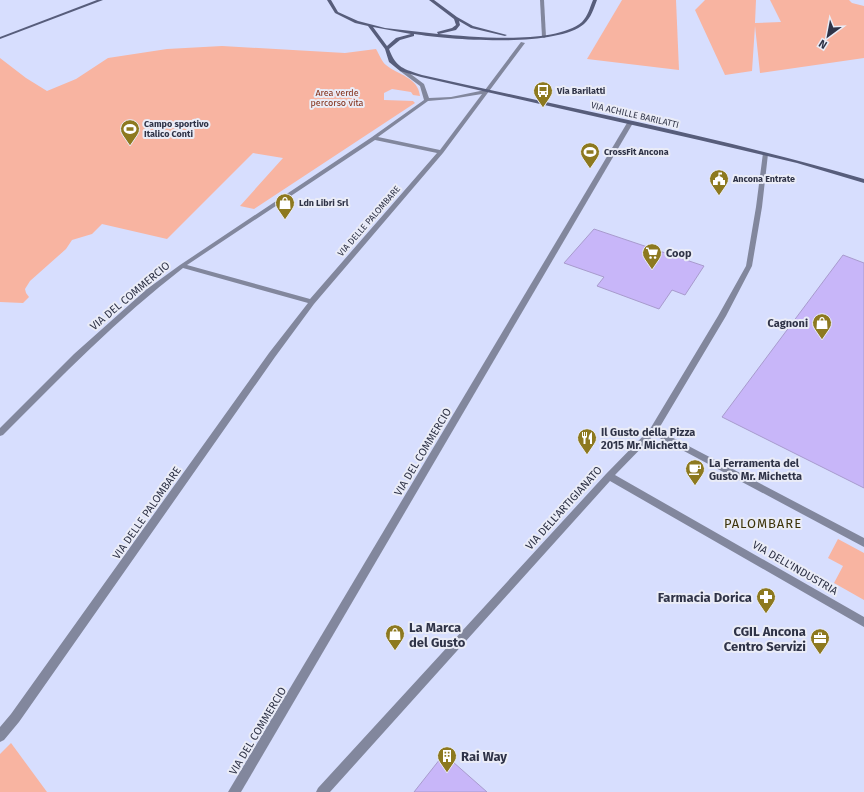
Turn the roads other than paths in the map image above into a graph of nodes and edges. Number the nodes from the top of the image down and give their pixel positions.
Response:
1 (101, 0) edge
2 (329, 0) edge
3 (431, 0) edge
4 (446, 0) edge
5 (542, 0) edge
6 (594, 0) edge
7 (442, 7) junction
8 (456, 18) junction
9 (370, 26) junction
10 (418, 33) junction
11 (427, 34) junction
12 (544, 37) junction
13 (0, 38) edge
14 (529, 38) junction
15 (522, 43) dead end
16 (387, 49) junction
17 (402, 70) junction
18 (488, 91) junction
19 (451, 98) junction
20 (427, 100) junction
21 (480, 102) junction
22 (630, 123) junction
23 (374, 138) junction
24 (441, 152) junction
25 (765, 154) junction
26 (864, 181) edge
27 (182, 266) junction
28 (312, 302) junction
29 (653, 431) junction
30 (0, 433) edge
31 (609, 476) junction
32 (864, 543) edge
33 (864, 622) edge
34 (0, 736) edge
35 (234, 792) edge
36 (322, 792) edge

1 - 13 main road
2 - 9 main road
3 - 7 main road
4 - 7 main road
5 - 12 street
6 - 12 main road
7 - 8 main road
8 - 11 main road
8 - 14 main road
9 - 10 main road
9 - 16 main road
10 - 11 main road
10 - 16 main road
11 - 14 main road
12 - 14 main road
15 - 18 street, VIA DELLE PALOMBARE
16 - 17 main road
17 - 18 main road, VIA ACHILLE BARILATTI
17 - 20 street
18 - 19 street
18 - 21 street, VIA DELLE PALOMBARE
18 - 22 main road, VIA ACHILLE BARILATTI
19 - 20 street
19 - 21 street
20 - 23 street, VIA DEL COMMERCIO
21 - 24 street, VIA DELLE PALOMBARE
22 - 25 main road, VIA ACHILLE BARILATTI
22 - 35 street, VIA DEL COMMERCIO
23 - 24 street
23 - 27 street, VIA DEL COMMERCIO
24 - 28 street, VIA DELLE PALOMBARE
25 - 26 main road, VIA ACHILLE BARILATTI
25 - 29 street, VIA DELL'ARTIGIANATO
27 - 28 street
27 - 30 street, VIA DEL COMMERCIO
28 - 34 street, VIA DELLE PALOMBARE
29 - 31 street, VIA DELL'ARTIGIANATO
29 - 32 street
31 - 33 street, VIA DELL'INDUSTRIA
31 - 36 street, VIA DELL'ARTIGIANATO

